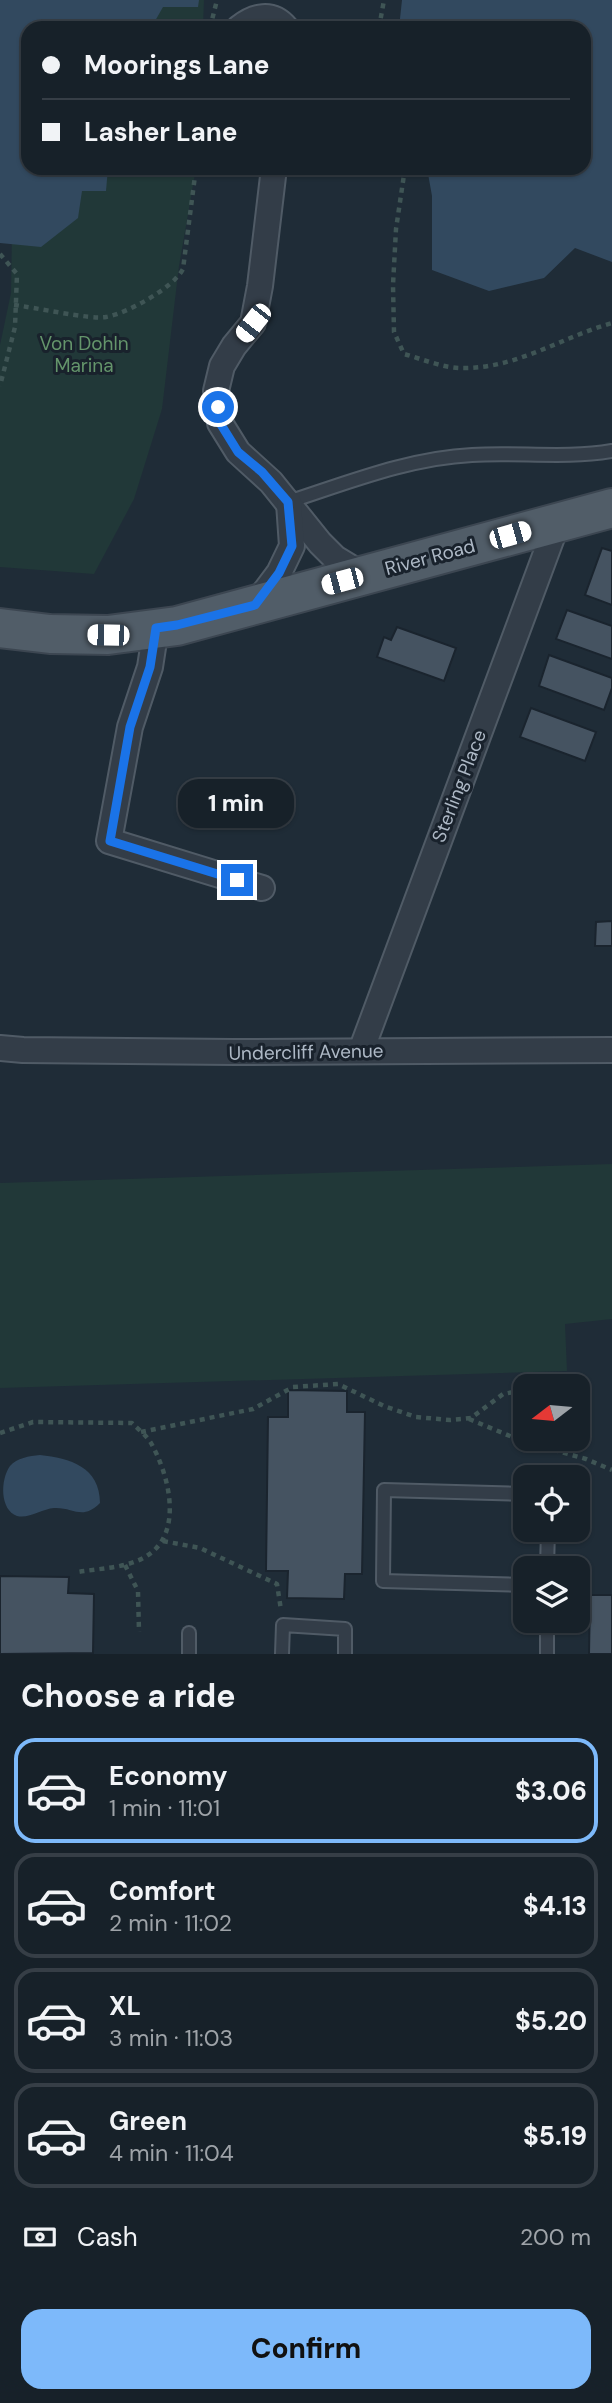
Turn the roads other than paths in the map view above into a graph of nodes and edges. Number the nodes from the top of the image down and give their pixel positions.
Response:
1 (247, 21) edge
2 (280, 21) edge
3 (273, 175) edge
4 (612, 451) edge
5 (288, 502) junction
6 (612, 508) edge
7 (558, 521) junction
8 (363, 575) junction
9 (255, 605) junction
10 (0, 628) edge
11 (156, 628) junction
12 (262, 888) dead end
13 (0, 1048) edge
14 (612, 1050) edge
15 (360, 1051) junction
16 (513, 1494) edge
17 (513, 1585) edge
18 (189, 1633) dead end
19 (547, 1633) edge
20 (189, 1654) edge
21 (282, 1654) edge
22 (345, 1654) edge
23 (547, 1654) edge

1 - 2 street
3 - 5 street
4 - 5 lane
5 - 8 street
5 - 9 street
6 - 7 main road, River Road
7 - 8 main road, River Road
7 - 15 street, Sterling Place
8 - 9 main road, River Road
9 - 11 main road, River Road
10 - 11 main road, River Road
11 - 12 street
13 - 15 street, Undercliff Avenue
14 - 15 street, Undercliff Avenue
16 - 17 lane
18 - 20 lane
19 - 23 lane
21 - 22 lane

